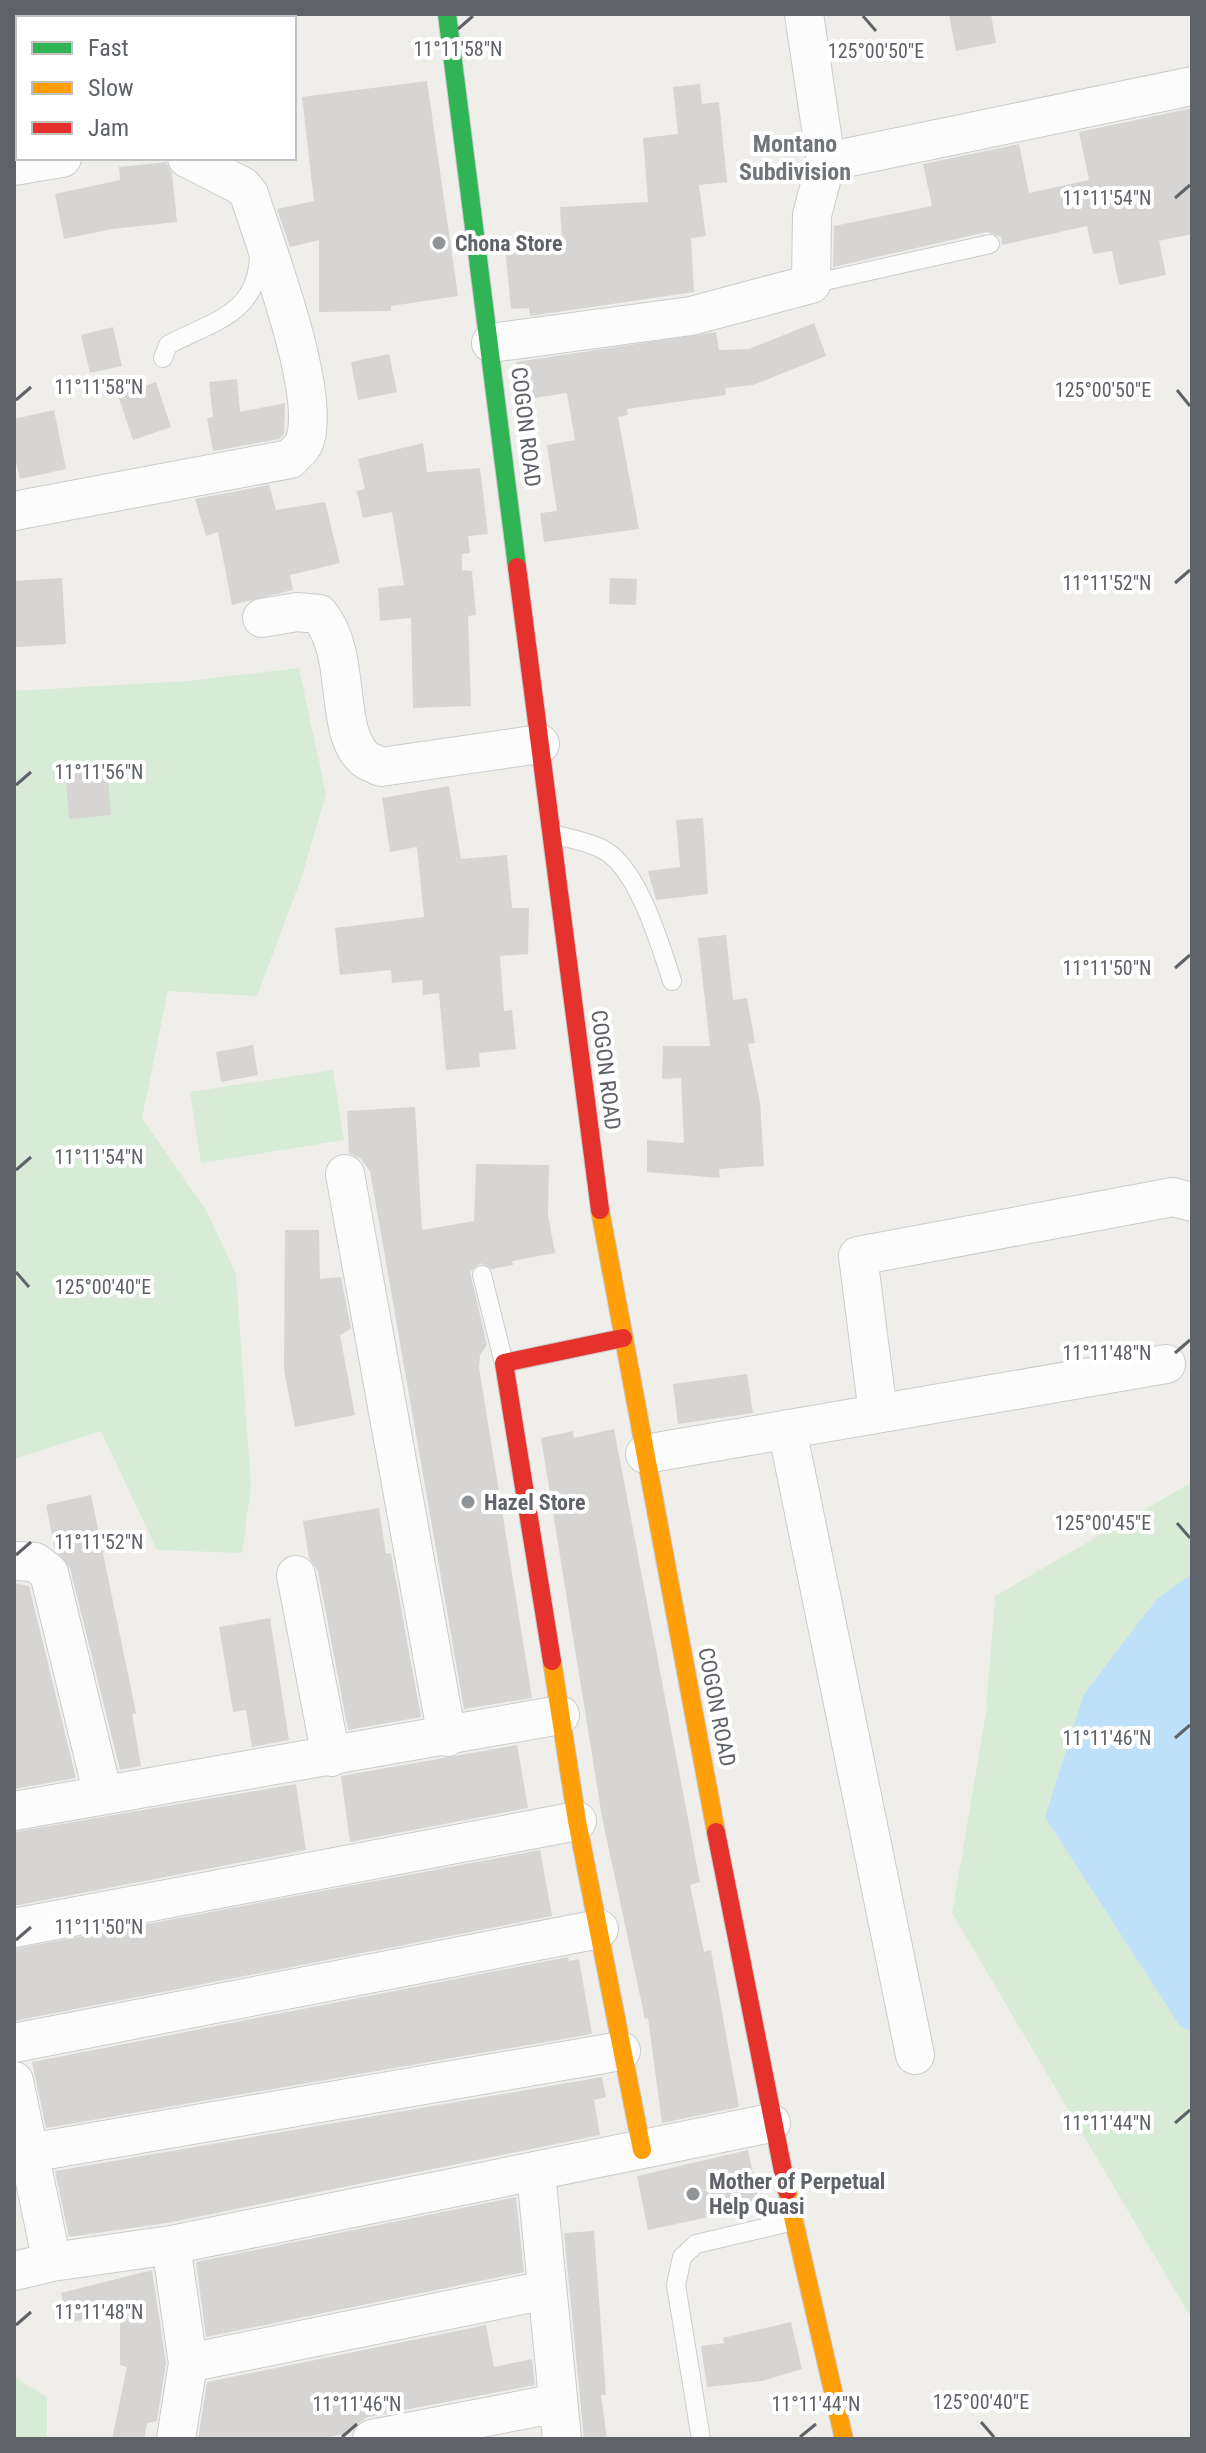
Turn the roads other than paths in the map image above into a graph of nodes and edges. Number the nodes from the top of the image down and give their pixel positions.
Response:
1 (447, 14) edge
2 (804, 14) edge
3 (1192, 86) edge
4 (50, 160) edge
5 (191, 160) edge
6 (826, 162) junction
7 (14, 166) edge
8 (260, 230) junction
9 (990, 244) dead end
10 (811, 284) junction
11 (491, 343) junction
12 (163, 358) dead end
13 (14, 511) edge
14 (262, 618) dead end
15 (540, 744) junction
16 (552, 834) junction
17 (672, 981) dead end
18 (345, 1174) dead end
19 (1192, 1202) edge
20 (482, 1275) dead end
21 (623, 1338) junction
22 (504, 1363) junction
23 (1166, 1364) dead end
24 (878, 1413) junction
25 (787, 1429) junction
26 (645, 1454) junction
27 (14, 1561) edge
28 (296, 1575) dead end
29 (560, 1715) junction
30 (447, 1737) junction
31 (331, 1757) junction
32 (103, 1795) junction
33 (14, 1811) edge
34 (577, 1821) junction
35 (14, 1928) edge
36 (599, 1929) junction
37 (14, 2043) edge
38 (621, 2051) junction
39 (915, 2055) dead end
40 (14, 2081) edge
41 (771, 2123) junction
42 (642, 2150) junction
43 (29, 2153) junction
44 (536, 2173) junction
45 (794, 2221) junction
46 (171, 2245) junction
47 (52, 2262) junction
48 (14, 2271) edge
49 (546, 2290) junction
50 (188, 2363) junction
51 (560, 2421) edge
52 (176, 2439) edge
53 (372, 2439) edge
54 (701, 2439) edge
55 (844, 2439) edge

1 - 11 street, COGON ROAD
2 - 6 street
3 - 6 street
4 - 7 street
5 - 8 street
6 - 10 street
8 - 12 lane
8 - 13 street
9 - 10 lane
10 - 11 street
11 - 15 street, COGON ROAD
14 - 15 street
15 - 16 street, COGON ROAD
16 - 17 lane
16 - 21 street, COGON ROAD
18 - 30 street
19 - 24 street
20 - 22 lane
21 - 22 street
21 - 26 street, COGON ROAD
22 - 29 street
23 - 24 street
24 - 25 street
25 - 26 street
25 - 39 street
26 - 41 street, COGON ROAD
27 - 32 street
28 - 31 street
29 - 30 street
29 - 34 street
30 - 31 street
31 - 32 street
32 - 33 street
34 - 35 street
34 - 36 street
36 - 37 street
36 - 38 street
38 - 42 street
38 - 43 street
40 - 43 street
41 - 42 street
41 - 45 street, COGON ROAD
42 - 44 street
43 - 47 street
44 - 46 street
44 - 49 street
45 - 54 lane
45 - 55 street, COGON ROAD
46 - 47 street
46 - 50 street
47 - 48 street
49 - 50 street
49 - 51 street
50 - 52 street
51 - 53 street

